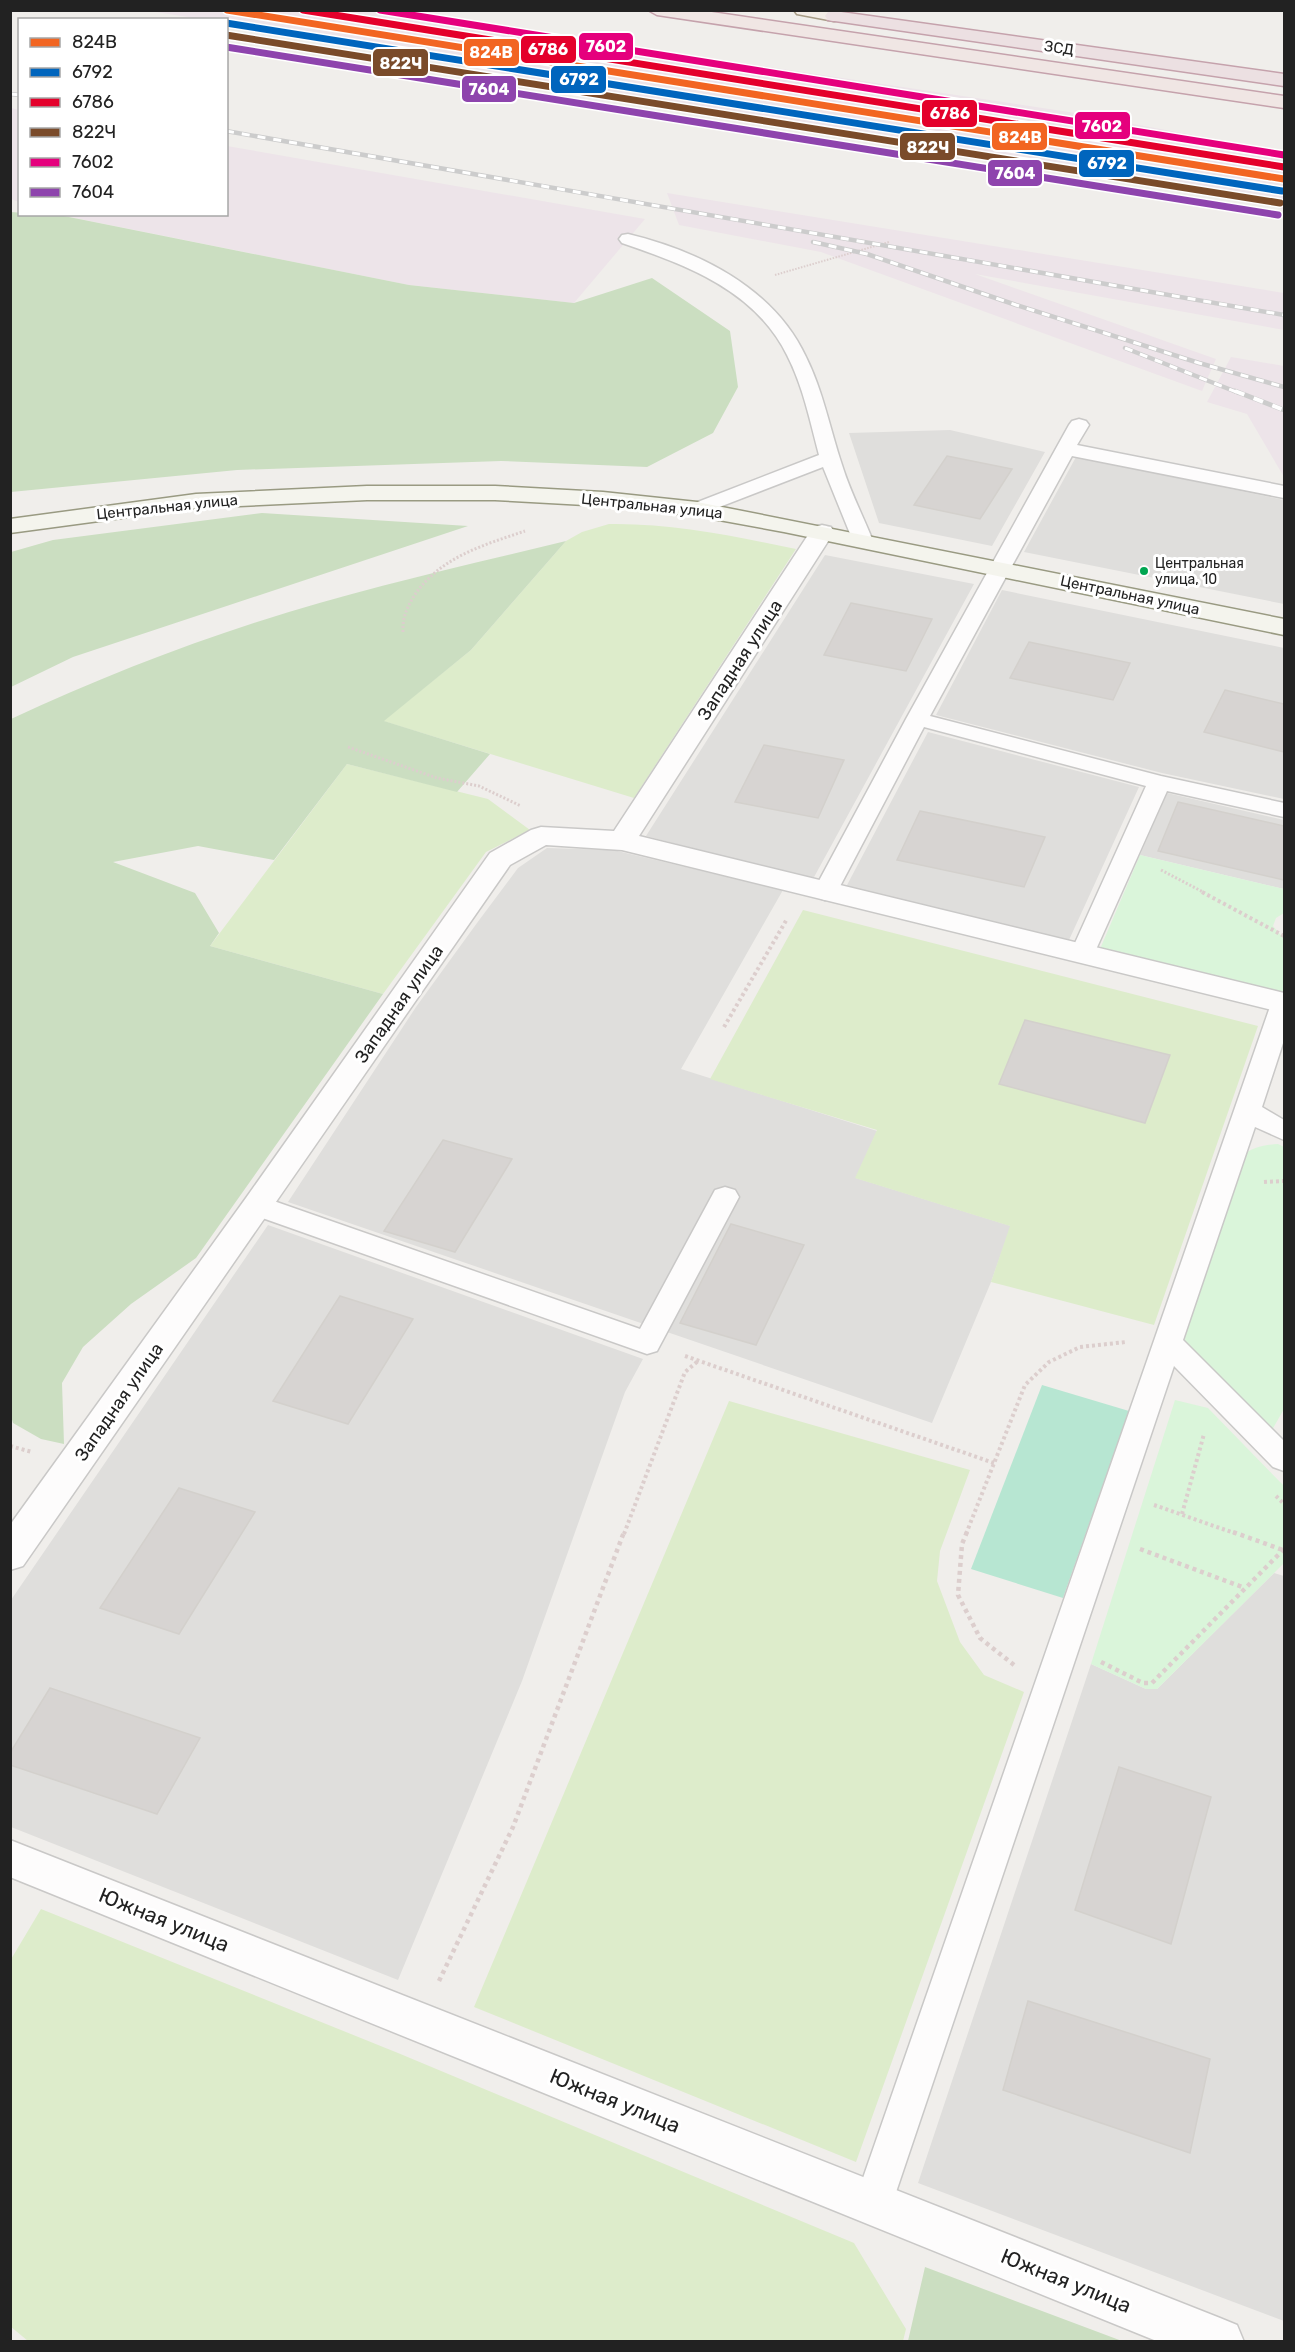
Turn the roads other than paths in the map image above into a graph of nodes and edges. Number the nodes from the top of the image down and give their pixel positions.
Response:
1 (657, 10) edge
2 (794, 10) edge
3 (803, 10) edge
4 (834, 16) junction
5 (1284, 80) edge
6 (1284, 102) edge
7 (628, 239) dead end
8 (1079, 425) dead end
9 (1066, 449) junction
10 (829, 458) junction
11 (1284, 492) edge
12 (698, 508) junction
13 (10, 526) edge
14 (822, 532) junction
15 (863, 541) junction
16 (999, 568) junction
17 (1284, 627) edge
18 (917, 719) junction
19 (1159, 782) junction
20 (1284, 810) edge
21 (622, 841) junction
22 (815, 890) junction
23 (1082, 954) junction
24 (1284, 1003) edge
25 (1248, 1111) junction
26 (1284, 1131) edge
27 (725, 1197) dead end
28 (258, 1206) junction
29 (1169, 1342) junction
30 (1284, 1459) edge
31 (10, 1555) edge
32 (10, 1858) edge
33 (873, 2204) junction
34 (1220, 2342) edge

1 - 6 highway
2 - 4 highway
3 - 4 main road
4 - 5 highway, ЗСД
7 - 10 lane
8 - 9 lane
9 - 11 lane
9 - 16 lane
10 - 12 lane
10 - 15 lane
12 - 13 main road, Центральная улица
12 - 14 main road, Центральная улица
14 - 15 main road, Центральная улица
14 - 21 street, Западная улица
15 - 16 main road, Центральная улица
16 - 17 main road, Центральная улица
16 - 18 lane
18 - 19 lane
18 - 22 lane
19 - 20 lane
19 - 23 lane
21 - 22 street
21 - 28 street, Западная улица
22 - 23 street
23 - 24 street
24 - 25 lane
25 - 26 lane
25 - 29 lane
27 - 28 lane
28 - 31 street, Западная улица
29 - 30 lane
29 - 33 lane
32 - 33 street, Южная улица
33 - 34 street, Южная улица

